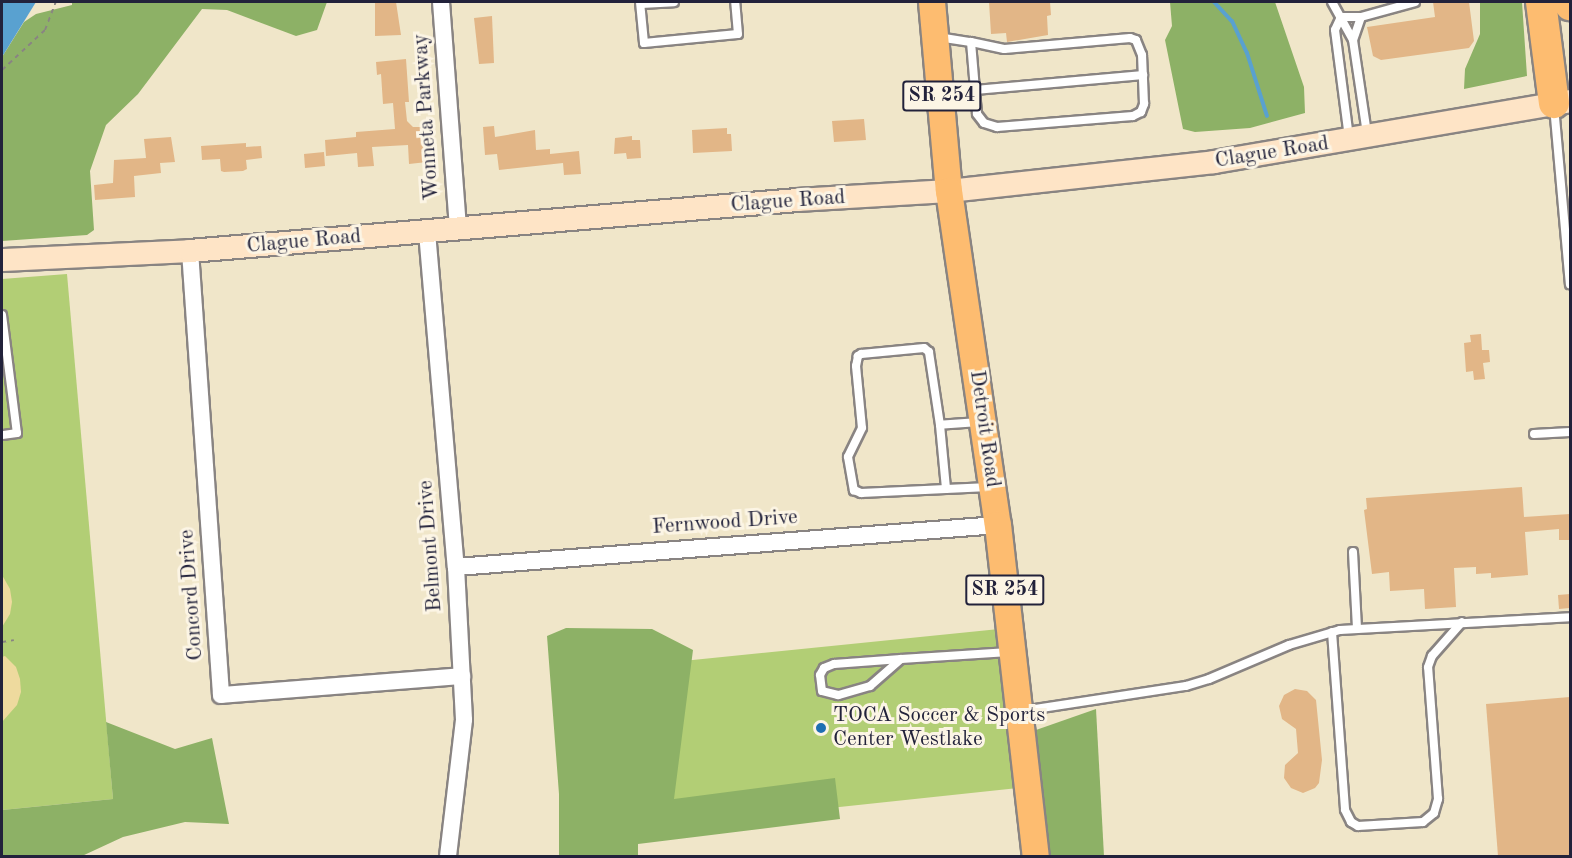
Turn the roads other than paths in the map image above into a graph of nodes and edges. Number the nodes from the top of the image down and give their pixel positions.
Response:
1 (441, 2) edge
2 (674, 2) edge
3 (735, 2) edge
4 (932, 2) edge
5 (1332, 2) edge
6 (1373, 2) edge
7 (1414, 2) edge
8 (1541, 2) edge
9 (640, 3) edge
10 (1378, 12) junction
11 (1341, 17) junction
12 (1361, 18) junction
13 (935, 37) junction
14 (1353, 40) junction
15 (971, 42) junction
16 (1143, 75) junction
17 (975, 90) junction
18 (1562, 102) edge
19 (1358, 139) junction
20 (949, 192) junction
21 (458, 229) junction
22 (427, 232) junction
23 (190, 251) junction
24 (2, 260) edge
25 (1570, 284) edge
26 (2, 315) edge
27 (983, 421) junction
28 (940, 425) junction
29 (1570, 432) edge
30 (1533, 434) dead end
31 (2, 435) edge
32 (992, 487) junction
33 (946, 489) junction
34 (998, 525) junction
35 (1353, 552) dead end
36 (456, 567) junction
37 (1570, 617) edge
38 (1462, 622) junction
39 (1357, 629) junction
40 (1332, 632) junction
41 (1012, 652) junction
42 (901, 659) junction
43 (462, 676) junction
44 (1019, 711) junction
45 (448, 856) edge
46 (1036, 856) edge

1 - 21 street, Wonneta Parkway
2 - 9 lane
3 - 9 lane
4 - 13 main road, Detroit Road / SR 254
5 - 11 lane
6 - 10 lane
7 - 10 lane
8 - 18 highway
10 - 12 lane
11 - 12 lane
11 - 14 lane
11 - 19 lane
12 - 14 lane
13 - 15 lane
13 - 20 main road, Detroit Road / SR 254
14 - 19 lane
15 - 16 lane
15 - 17 lane
16 - 17 lane
16 - 17 lane
18 - 19 main road, Clague Road
18 - 25 lane
19 - 20 main road, Clague Road
20 - 21 main road, Clague Road
20 - 27 main road, Detroit Road / SR 254
21 - 22 main road, Clague Road
22 - 23 main road, Clague Road
22 - 36 street, Belmont Drive
23 - 24 main road, Clague Road
23 - 43 street, Concord Drive
26 - 31 lane
27 - 28 lane
27 - 32 main road, Detroit Road / SR 254
28 - 33 lane
28 - 33 lane
29 - 30 lane
32 - 33 lane
32 - 34 main road, Detroit Road / SR 254
34 - 36 street, Fernwood Drive
34 - 41 main road, Detroit Road / SR 254
35 - 39 lane
36 - 43 street, Belmont Drive
37 - 38 lane
38 - 39 lane
38 - 40 lane
39 - 40 lane
40 - 44 lane
41 - 42 lane
41 - 44 main road, Detroit Road / SR 254
42 - 42 lane
43 - 45 street, Belmont Drive
44 - 46 main road, Detroit Road / SR 254

